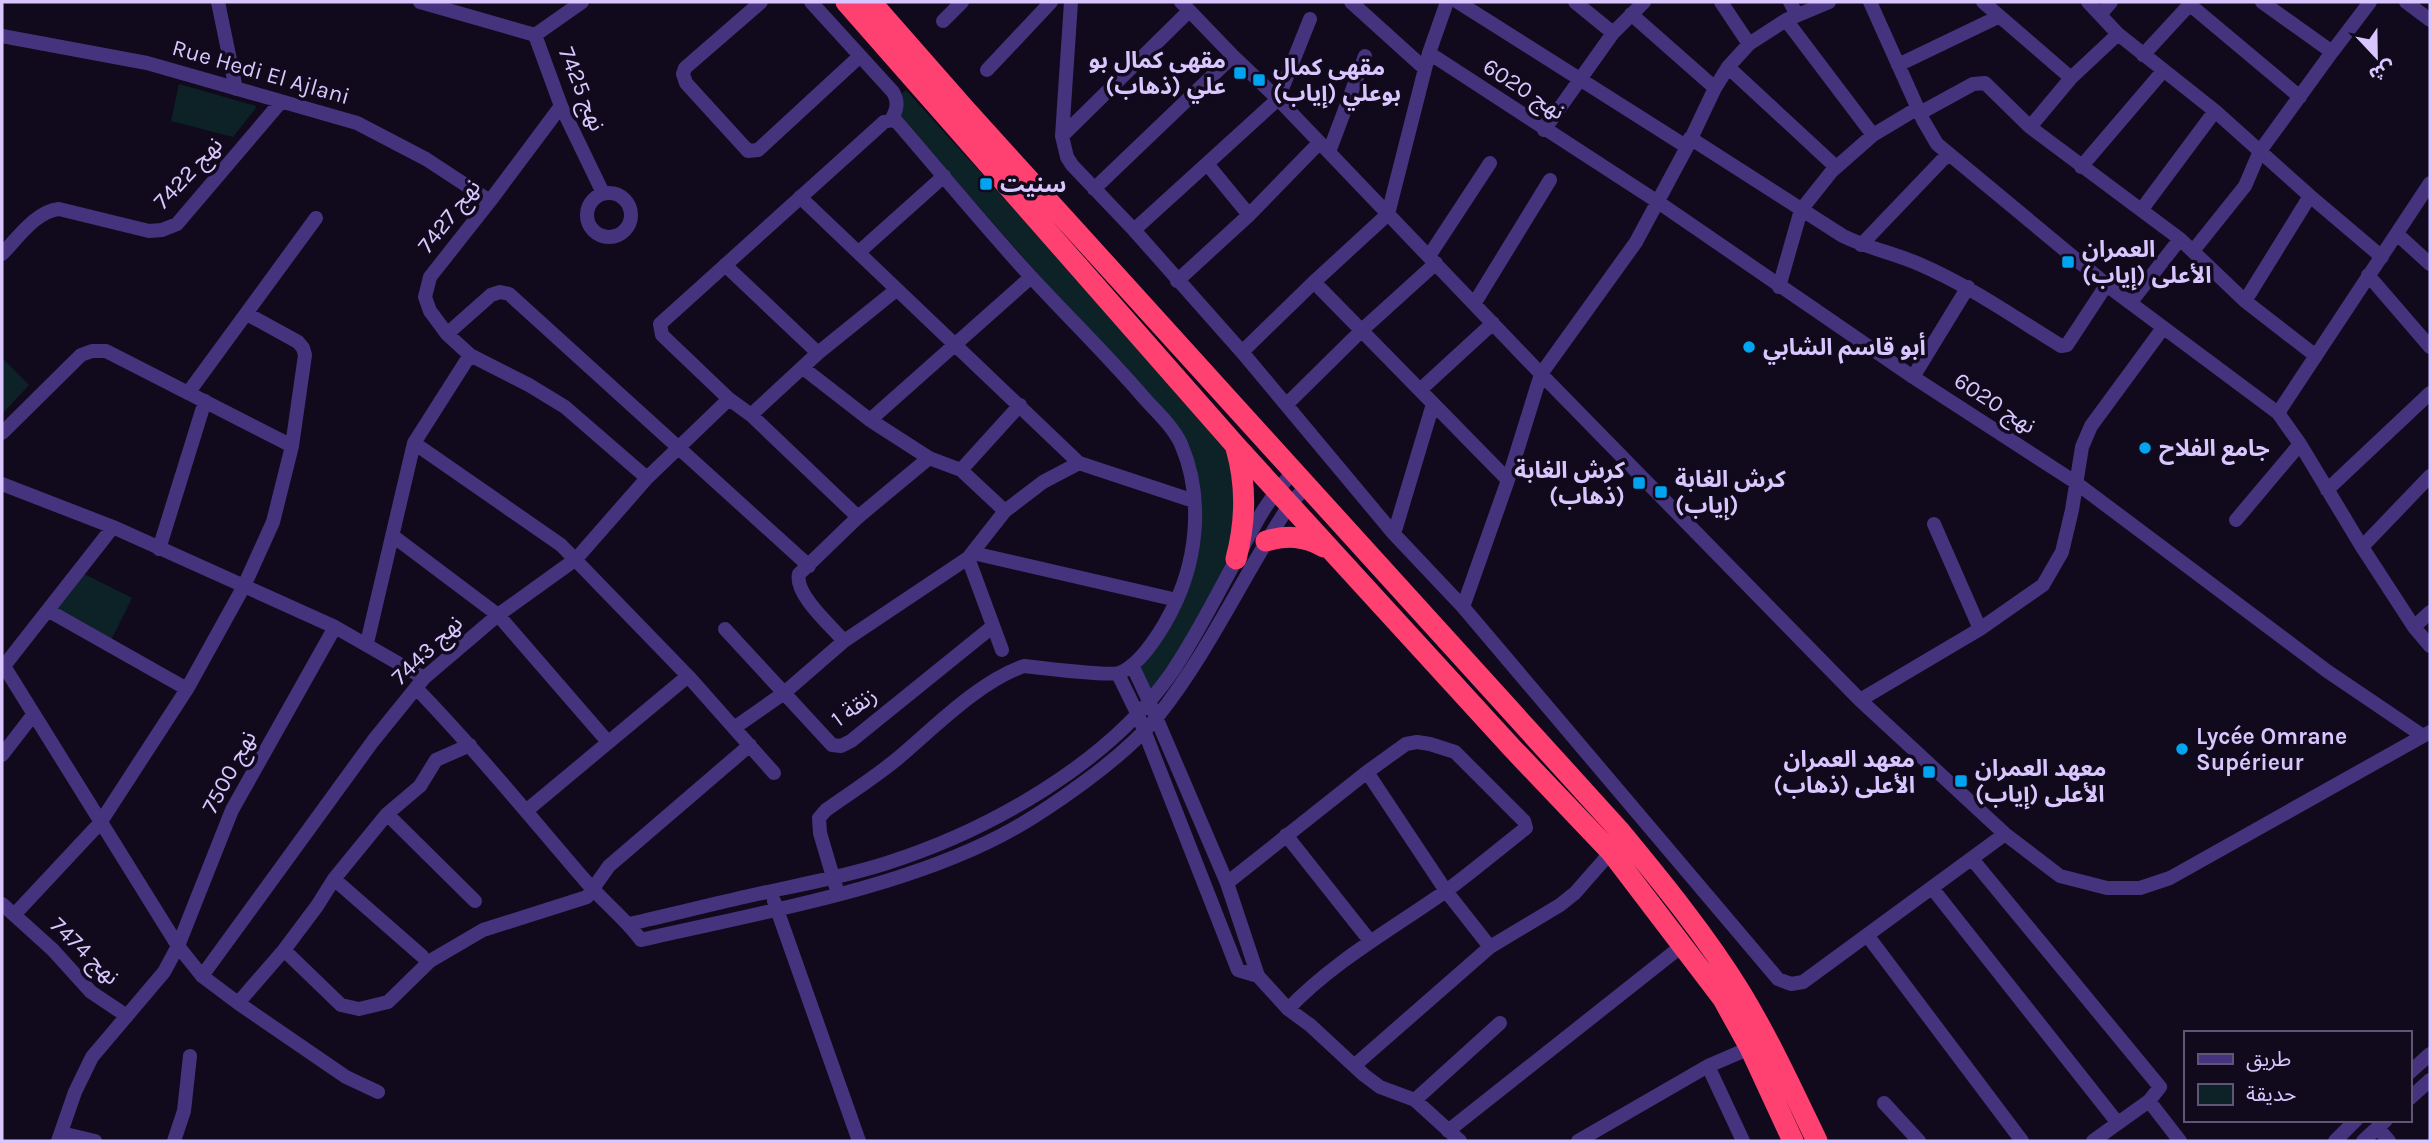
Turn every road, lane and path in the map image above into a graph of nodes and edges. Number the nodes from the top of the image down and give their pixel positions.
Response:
1 (218, 2) edge
2 (420, 2) edge
3 (582, 2) edge
4 (761, 2) edge
5 (811, 2) edge
6 (846, 2) edge
7 (870, 2) edge
8 (962, 2) edge
9 (1051, 2) edge
10 (1071, 2) edge
11 (1351, 2) edge
12 (1447, 2) edge
13 (1458, 2) edge
14 (1575, 2) edge
15 (1644, 2) edge
16 (1721, 2) edge
17 (1829, 2) edge
18 (1870, 2) edge
19 (1983, 2) edge
20 (2088, 2) edge
21 (2112, 2) edge
22 (2263, 2) edge
23 (2371, 2) edge
24 (2406, 2) edge
25 (2191, 3) edge
26 (1185, 6) edge
27 (2280, 7) edge
28 (1791, 12) edge
29 (1632, 14) junction
30 (2100, 15) junction
31 (1998, 17) junction
32 (1310, 19) dead end
33 (2430, 20) edge
34 (943, 21) dead end
35 (1613, 33) junction
36 (2119, 34) junction
37 (536, 35) junction
38 (2, 36) edge
39 (1749, 44) junction
40 (2332, 52) junction
41 (1429, 53) junction
42 (2143, 55) junction
43 (860, 56) junction
44 (1233, 56) junction
45 (1365, 56) dead end
46 (1898, 65) junction
47 (1728, 67) junction
48 (1424, 68) junction
49 (987, 71) dead end
50 (2163, 71) junction
51 (2071, 78) junction
52 (1580, 80) junction
53 (1714, 88) junction
54 (236, 89) junction
55 (2300, 97) junction
56 (1278, 99) junction
57 (280, 103) junction
58 (561, 106) junction
59 (1919, 110) junction
60 (2215, 111) junction
61 (891, 120) junction
62 (2030, 127) junction
63 (1544, 130) junction
64 (1873, 135) junction
65 (1062, 136) junction
66 (1688, 143) junction
67 (1324, 148) junction
68 (2260, 151) junction
69 (1948, 154) junction
70 (1490, 163) dead end
71 (1208, 164) junction
72 (1836, 167) junction
73 (2081, 167) junction
74 (944, 176) junction
75 (1550, 180) dead end
76 (2430, 183) edge
77 (1094, 189) junction
78 (603, 193) dead end
79 (2310, 196) junction
80 (800, 197) junction
81 (490, 201) junction
82 (1658, 202) junction
83 (2142, 209) junction
84 (1801, 210) junction
85 (1388, 214) junction
86 (1249, 215) junction
87 (316, 218) dead end
88 (1134, 230) junction
89 (2397, 234) junction
90 (2180, 239) junction
91 (1861, 245) junction
92 (2193, 251) junction
93 (859, 252) junction
94 (2, 254) edge
95 (2382, 257) junction
96 (1432, 260) junction
97 (2430, 262) edge
98 (725, 265) junction
99 (2368, 275) junction
100 (1031, 277) junction
101 (1177, 281) junction
102 (1314, 282) junction
103 (2107, 284) junction
104 (1779, 287) junction
105 (1969, 287) junction
106 (896, 290) junction
107 (2245, 301) junction
108 (2131, 302) junction
109 (1474, 304) junction
110 (247, 314) junction
111 (1493, 323) junction
112 (2163, 328) junction
113 (1362, 330) junction
114 (447, 334) junction
115 (957, 344) junction
116 (2430, 347) edge
117 (1242, 352) junction
118 (818, 353) junction
119 (470, 355) junction
120 (2316, 356) junction
121 (803, 368) junction
122 (1541, 374) junction
123 (1913, 377) junction
124 (1420, 390) junction
125 (188, 393) junction
126 (2430, 393) edge
127 (729, 399) junction
128 (205, 401) junction
129 (1287, 404) junction
130 (1433, 404) junction
131 (1020, 405) junction
132 (2278, 412) junction
133 (751, 415) junction
134 (870, 420) junction
135 (2, 433) edge
136 (414, 443) junction
137 (2300, 444) junction
138 (292, 446) junction
139 (1236, 446) junction
140 (678, 448) junction
141 (929, 458) junction
142 (1079, 463) junction
143 (961, 470) junction
144 (2430, 476) edge
145 (647, 478) junction
146 (1300, 479) junction
147 (1508, 480) junction
148 (2075, 482) junction
149 (2, 484) edge
150 (2327, 489) junction
151 (1283, 497) junction
152 (1194, 501) junction
153 (1005, 511) junction
154 (858, 517) junction
155 (2236, 520) dead end
156 (1934, 524) dead end
157 (113, 527) junction
158 (1394, 534) junction
159 (393, 536) junction
160 (1266, 541) junction
161 (2362, 547) junction
162 (159, 549) junction
163 (971, 556) junction
164 (1335, 556) junction
165 (576, 559) junction
166 (1236, 559) junction
167 (809, 565) junction
168 (244, 586) junction
169 (1177, 600) junction
170 (1463, 607) junction
171 (49, 611) junction
172 (2430, 612) edge
173 (498, 615) junction
174 (335, 626) junction
175 (992, 627) junction
176 (2414, 627) junction
177 (1980, 628) junction
178 (725, 629) dead end
179 (844, 641) junction
180 (367, 643) junction
181 (2430, 646) edge
182 (1002, 650) dead end
183 (3, 664) edge
184 (1132, 665) junction
185 (1118, 674) junction
186 (688, 676) junction
187 (421, 684) junction
188 (187, 689) junction
189 (784, 692) junction
190 (1860, 700) junction
191 (1149, 701) junction
192 (33, 715) junction
193 (1138, 715) junction
194 (1156, 718) junction
195 (734, 728) junction
196 (1144, 730) junction
197 (2426, 734) edge
198 (608, 742) junction
199 (470, 745) junction
200 (750, 745) junction
201 (2, 755) edge
202 (1367, 772) junction
203 (774, 773) dead end
204 (526, 811) junction
205 (387, 814) junction
206 (100, 823) junction
207 (2005, 834) junction
208 (1286, 835) junction
209 (1611, 852) junction
210 (1972, 859) junction
211 (833, 877) junction
212 (334, 879) junction
213 (1227, 883) junction
214 (1932, 888) junction
215 (592, 889) junction
216 (771, 891) junction
217 (1446, 891) junction
218 (838, 894) junction
219 (475, 901) dead end
220 (2, 904) edge
221 (777, 908) junction
222 (14, 915) junction
223 (629, 924) junction
224 (1867, 935) junction
225 (1370, 941) junction
226 (1683, 945) junction
227 (178, 946) junction
228 (1490, 947) junction
229 (284, 950) junction
230 (422, 956) dead end
231 (202, 976) junction
232 (1258, 976) junction
233 (238, 1003) junction
234 (1288, 1009) junction
235 (127, 1016) junction
236 (1500, 1023) dead end
237 (1750, 1048) junction
238 (2430, 1054) edge
239 (190, 1056) dead end
240 (1355, 1065) junction
241 (1708, 1066) junction
242 (2411, 1071) edge
243 (2430, 1080) edge
244 (378, 1092) dead end
245 (2411, 1097) edge
246 (1415, 1100) junction
247 (2149, 1101) junction
248 (1884, 1102) dead end
249 (2354, 1122) edge
250 (2382, 1124) edge
251 (1448, 1131) junction
252 (2113, 1132) edge
253 (60, 1137) edge
254 (95, 1141) edge
255 (174, 1141) edge
256 (859, 1141) edge
257 (1460, 1141) edge
258 (1578, 1141) edge
259 (1743, 1141) edge
260 (1793, 1141) edge
261 (1817, 1141) edge
262 (1919, 1141) edge
263 (2022, 1141) edge
264 (2093, 1141) edge
265 (2180, 1141) edge
266 (2335, 1141) edge
267 (2364, 1141) edge
268 (2389, 1141) edge

1 - 54 street
2 - 37 street, نهج 7425
3 - 37 street
4 - 43 street
5 - 43 street
6 - 139 highway
7 - 146 highway
8 - 34 street
9 - 49 street
10 - 65 street
11 - 48 street
12 - 41 street
13 - 52 street
14 - 35 street
15 - 29 street
16 - 39 street
17 - 28 street
18 - 46 street
19 - 31 street
20 - 30 street
21 - 30 street
22 - 27 street
23 - 40 street
24 - 33 street
25 - 42 street
25 - 55 street
26 - 44 street
26 - 65 street
27 - 40 street
28 - 39 street
28 - 64 street
29 - 35 street
29 - 53 street
30 - 36 street
31 - 46 street
31 - 51 street
32 - 56 street
35 - 52 street
36 - 42 street
36 - 51 street
37 - 58 street, نهج 7425
38 - 54 street, Rue Hedi El Ajlani
39 - 47 street
40 - 55 street
41 - 48 street
41 - 63 street, نهج 6020
42 - 50 street
43 - 61 street
44 - 56 street
44 - 77 street
45 - 67 street
46 - 59 street
47 - 53 street
47 - 72 street
48 - 85 street
50 - 60 street
50 - 73 street
51 - 62 street
52 - 63 street
52 - 66 street
53 - 66 street
54 - 57 street, Rue Hedi El Ajlani
55 - 68 street
56 - 67 street
56 - 71 street
57 - 81 street, Rue Hedi El Ajlani
57 - 94 street, نهج 7422
58 - 78 street, نهج 7425
58 - 81 street, نهج 7427
59 - 62 street
59 - 64 street
59 - 69 street
60 - 68 street
60 - 83 street
61 - 74 street
61 - 80 street
62 - 73 street
63 - 82 street, نهج 6020
64 - 72 street
65 - 77 street
66 - 82 street
66 - 84 street
67 - 85 street
67 - 86 street
68 - 79 street
68 - 92 street
69 - 91 street
69 - 103 street
70 - 96 street
71 - 86 street
71 - 88 street
72 - 84 street
73 - 83 street
74 - 93 street
74 - 100 street
75 - 109 street
76 - 89 street
77 - 88 street
79 - 95 street
79 - 107 street
80 - 93 street
80 - 98 street
81 - 114 street, نهج 7427
82 - 104 street, نهج 6020
82 - 122 street
83 - 90 street
84 - 91 street
84 - 104 street
85 - 96 street
85 - 102 street
86 - 101 street
87 - 110 street
88 - 101 street
89 - 95 street
89 - 97 street
90 - 92 street
90 - 108 street
91 - 105 street
92 - 107 street
93 - 106 street
95 - 99 street
96 - 109 street
96 - 113 street
98 - 118 street
98 - 127 street
99 - 116 street
99 - 120 street
100 - 115 street
100 - 152 street
101 - 117 street
102 - 113 street
102 - 117 street
103 - 105 street
103 - 108 street
104 - 123 street, نهج 6020
105 - 123 street
106 - 115 street
106 - 118 street
107 - 120 street
108 - 112 street
109 - 111 street
110 - 125 street
110 - 138 street, نهج 7474
111 - 122 street
111 - 124 street
112 - 132 street
112 - 148 street
113 - 124 street
113 - 129 street
114 - 119 street, نهج 7427
114 - 140 street
115 - 131 street
115 - 134 street
117 - 129 street
118 - 121 street
119 - 136 street
119 - 145 street, نهج 7427
120 - 132 street
121 - 133 street
121 - 134 street
122 - 147 street
122 - 190 street
123 - 148 street, نهج 6020
124 - 130 street
125 - 128 street
125 - 135 street
126 - 150 street
127 - 133 street
127 - 140 street, نهج 7443
128 - 138 street
128 - 162 street
129 - 158 street
130 - 147 street
130 - 158 street
131 - 142 street
131 - 143 street
132 - 137 street
133 - 154 street
134 - 141 street
136 - 159 street
136 - 165 street
137 - 150 street
137 - 155 street
138 - 168 street, نهج 7474
139 - 151 highway
139 - 166 highway
140 - 145 street, نهج 7443
140 - 167 street
141 - 143 street
141 - 154 street
142 - 152 street
142 - 153 street
143 - 153 street
144 - 161 street
145 - 165 street, نهج 7443
146 - 151 street
146 - 261 highway
147 - 170 street
148 - 177 street
148 - 197 street, نهج 6020
149 - 157 street
150 - 161 street
151 - 160 street
151 - 164 highway
151 - 166 street
152 - 169 street
153 - 163 street
154 - 167 street
156 - 177 street
157 - 162 street
157 - 171 street
158 - 170 street
159 - 173 street
159 - 180 street
160 - 164 highway
160 - 194 street
161 - 176 street
162 - 168 street
163 - 169 street
163 - 175 street
163 - 179 street
164 - 209 highway
165 - 173 street, نهج 7443
165 - 186 street
166 - 191 street
167 - 179 street
168 - 174 street
168 - 188 street, نهج 7474
169 - 184 street
170 - 224 street
171 - 183 street
171 - 188 street
172 - 176 street
173 - 187 street, نهج 7443
173 - 198 street
174 - 180 street
174 - 227 street, نهج 7500
175 - 182 street
175 - 189 street, زنقة 1
176 - 181 street
177 - 190 street
178 - 189 street, زنقة 1
179 - 189 street
180 - 187 street
183 - 192 street
184 - 185 street
184 - 191 street
185 - 193 street
185 - 211 street
186 - 195 street
186 - 198 street
187 - 199 street
187 - 231 street, نهج 7443
188 - 206 street, نهج 7474
189 - 195 street
190 - 207 street
191 - 193 street
191 - 194 street
192 - 201 street
192 - 206 street
193 - 196 street
193 - 211 street
194 - 196 street
194 - 213 street
195 - 200 street
196 - 218 street
196 - 232 street
197 - 207 street
198 - 204 street
199 - 204 street
199 - 205 street
200 - 203 street
200 - 215 street
202 - 208 street
202 - 217 street
202 - 217 street
204 - 215 street
205 - 212 street
205 - 219 street
206 - 222 street, نهج 7474
206 - 227 street
207 - 210 street
208 - 213 street
208 - 225 street
209 - 226 highway
209 - 228 street
210 - 214 street
210 - 247 street
211 - 216 street
211 - 218 street
212 - 229 street
212 - 230 street
213 - 232 street
214 - 224 street
214 - 252 street
215 - 223 street
215 - 229 street
216 - 221 street
216 - 223 street
217 - 225 street
217 - 228 street
218 - 221 street
220 - 222 street, نهج 7474
221 - 223 street
221 - 256 street
222 - 235 street, نهج 7474
224 - 263 street
225 - 234 street
226 - 237 highway
226 - 251 street
227 - 231 street
227 - 235 street, نهج 7500
228 - 240 street
229 - 233 street
231 - 233 street
232 - 234 street
233 - 244 street
234 - 240 street
235 - 253 street, نهج 7500
236 - 246 street
237 - 241 street
237 - 260 highway
238 - 242 street
239 - 255 street
240 - 246 street
241 - 258 street
241 - 259 street
243 - 245 street
246 - 251 street
247 - 252 street
247 - 265 street
248 - 262 street
249 - 266 street
250 - 267 street
250 - 268 street
251 - 257 street
252 - 264 street
253 - 254 street

